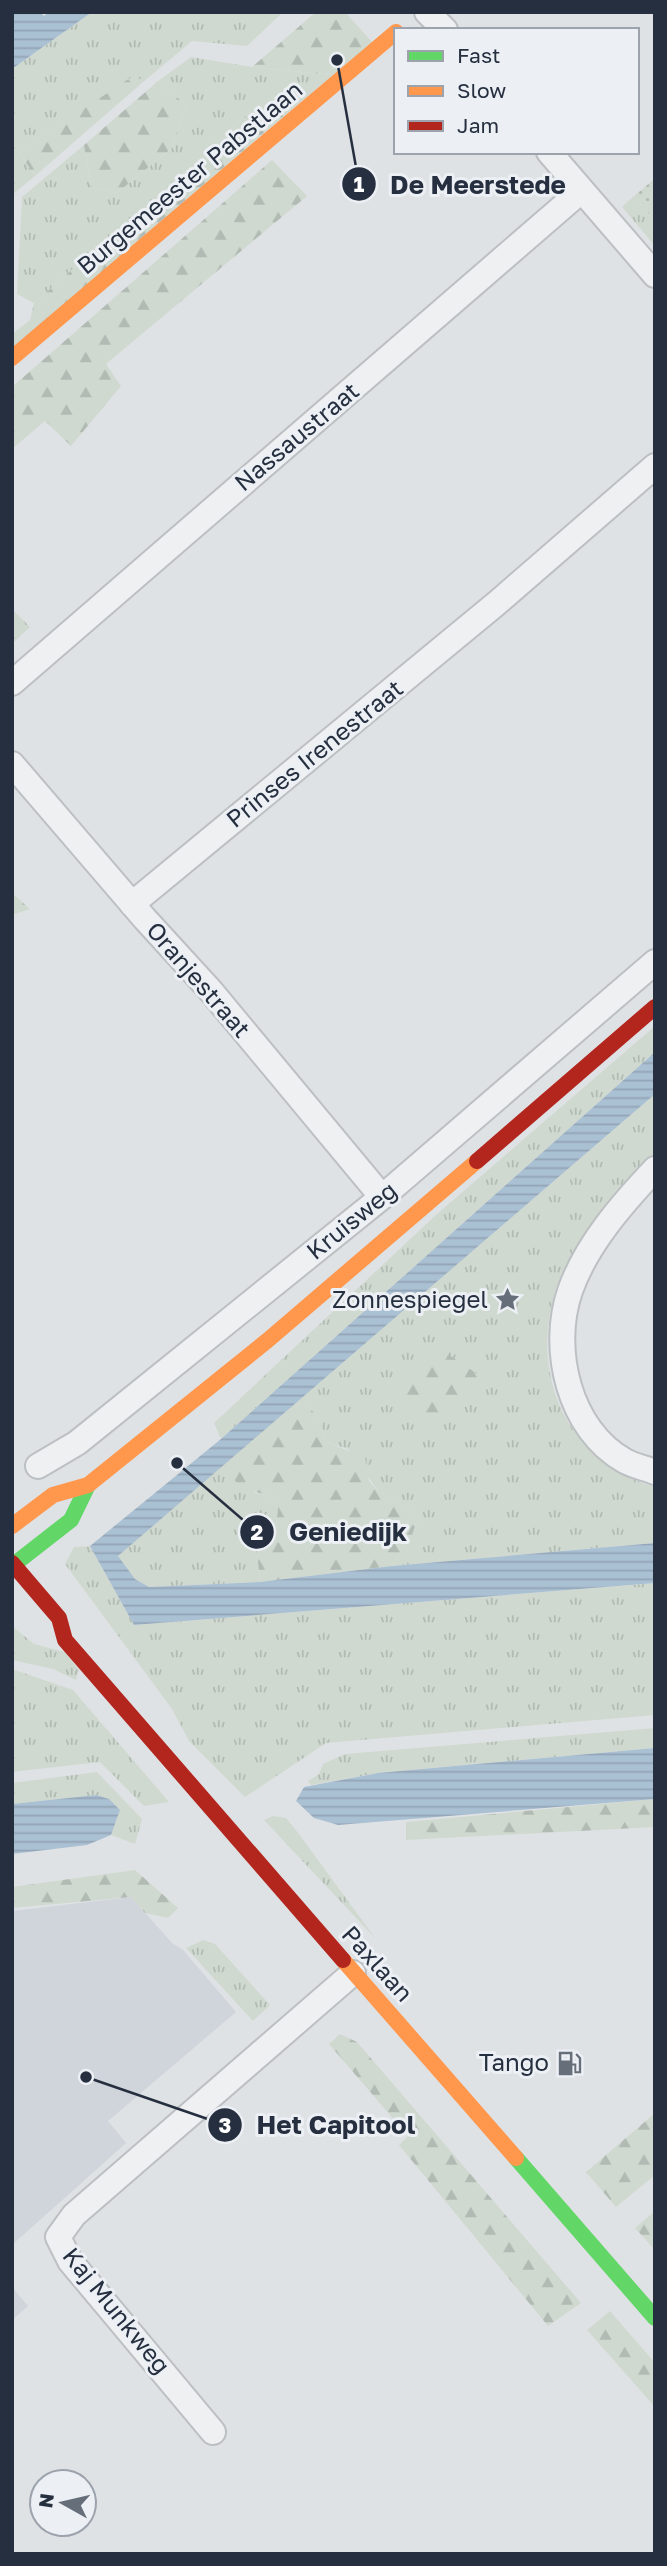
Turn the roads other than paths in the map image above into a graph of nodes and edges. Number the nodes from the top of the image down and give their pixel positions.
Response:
1 (416, 12) edge
2 (427, 12) edge
3 (400, 28) edge
4 (442, 28) edge
5 (394, 34) edge
6 (551, 154) edge
7 (581, 191) junction
8 (655, 275) edge
9 (12, 358) edge
10 (655, 466) edge
11 (12, 683) edge
12 (12, 764) edge
13 (132, 904) junction
14 (655, 962) edge
15 (655, 1007) edge
16 (655, 1169) edge
17 (382, 1197) junction
18 (38, 1466) dead end
19 (655, 1472) edge
20 (88, 1485) junction
21 (12, 1526) edge
22 (13, 1565) edge
23 (43, 1632) dead end
24 (65, 1640) junction
25 (353, 1973) junction
26 (655, 2318) edge
27 (213, 2432) dead end

1 - 3 street, Burgemeester Pabstlaan
2 - 4 street
5 - 9 street, Burgemeester Pabstlaan
6 - 7 street
7 - 8 street
7 - 11 street, Nassaustraat
10 - 13 street, Prinses Irenestraat
12 - 13 street, Oranjestraat
13 - 17 street, Oranjestraat
14 - 17 street, Kruisweg
15 - 20 street, Kruisweg
16 - 19 street
17 - 18 street, Kruisweg
20 - 21 street, Kruisweg
20 - 22 street, Kruisweg
22 - 24 street, Paxlaan
23 - 24 street, Paxlaan
24 - 25 street, Paxlaan
25 - 26 street, Paxlaan
25 - 27 street, Kaj Munkweg

